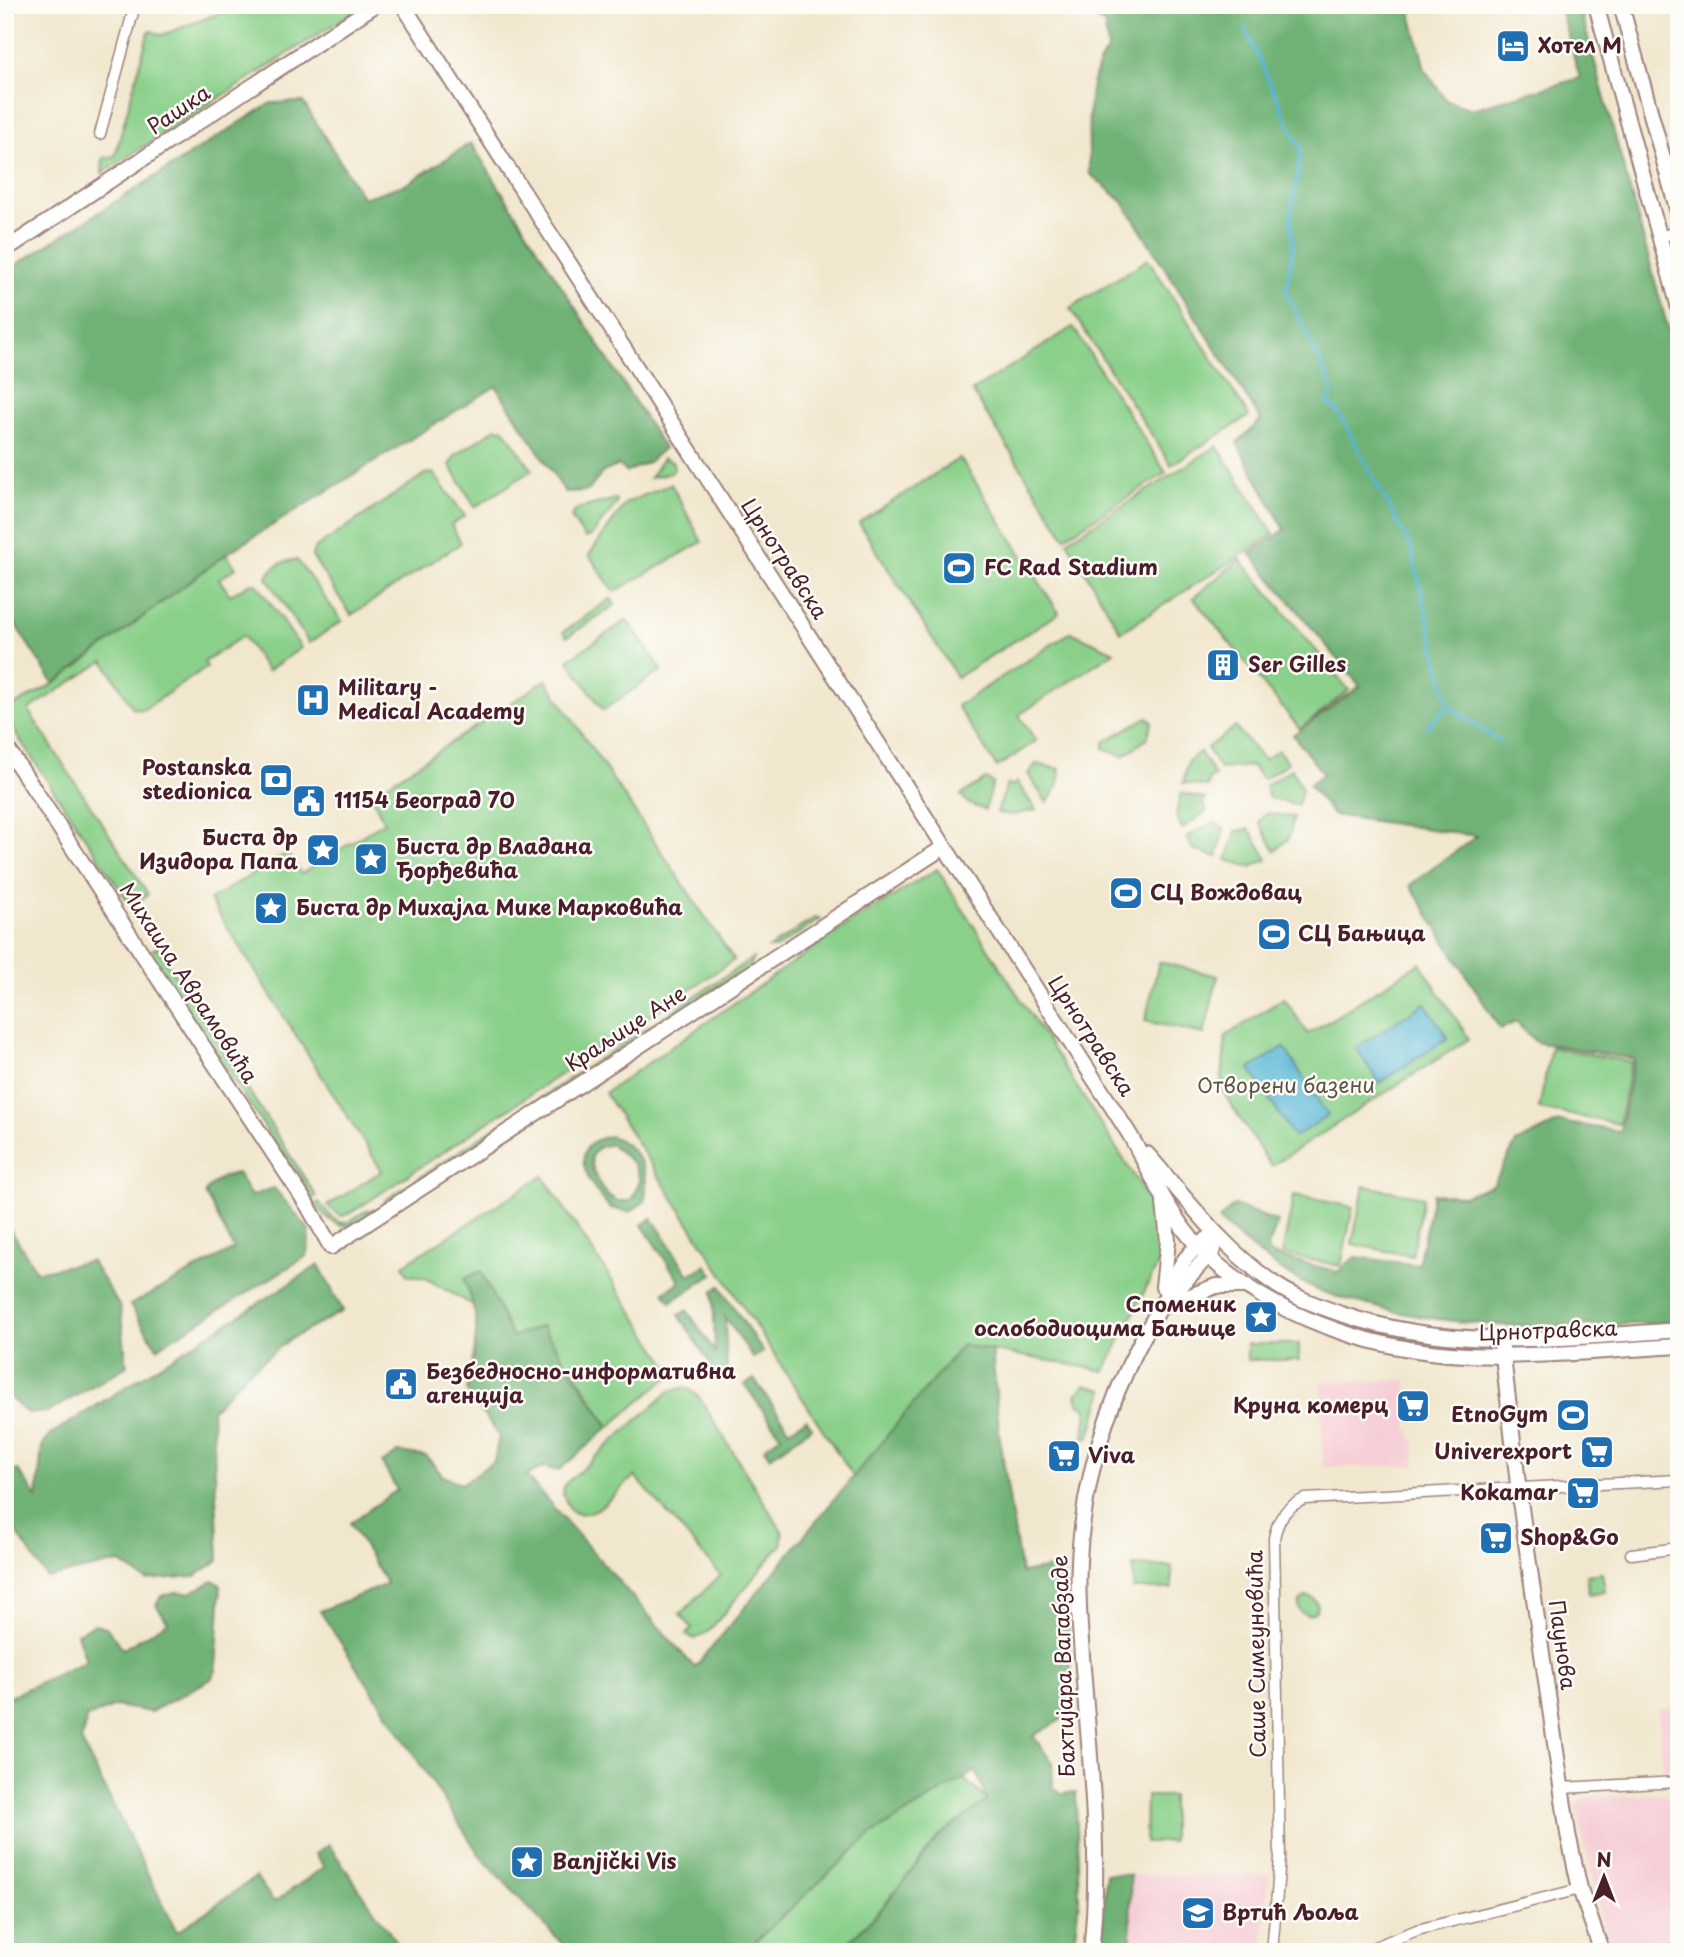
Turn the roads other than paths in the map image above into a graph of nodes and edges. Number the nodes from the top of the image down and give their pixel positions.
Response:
1 (135, 5) edge
2 (375, 5) edge
3 (403, 5) edge
4 (1596, 5) edge
5 (1621, 5) edge
6 (100, 134) dead end
7 (1679, 216) edge
8 (1679, 231) edge
9 (1660, 237) junction
10 (5, 250) edge
11 (1679, 308) edge
12 (5, 745) edge
13 (944, 847) junction
14 (1130, 1135) junction
15 (1161, 1191) junction
16 (1219, 1237) junction
17 (1197, 1245) junction
18 (331, 1247) joint
19 (1209, 1255) junction
20 (1247, 1286) junction
21 (1159, 1310) junction
22 (1679, 1330) edge
23 (1502, 1340) junction
24 (1679, 1346) edge
25 (1503, 1356) junction
26 (1679, 1480) edge
27 (1519, 1487) junction
28 (1679, 1548) edge
29 (1631, 1555) dead end
30 (1679, 1782) edge
31 (1561, 1788) junction
32 (1580, 1889) junction
33 (1091, 1952) edge
34 (1272, 1952) edge
35 (1362, 1952) edge
36 (1602, 1952) edge

1 - 6 street
2 - 10 main road, Рашка
3 - 13 main road, Црнотравска
4 - 9 main road
5 - 7 main road
8 - 9 street
9 - 11 main road
12 - 18 main road, Михаила Аврамовића
13 - 14 main road, Црнотравска
13 - 18 main road, Краљице Ане
14 - 15 main road, Црнотравска
14 - 16 main road, Црнотравска
15 - 17 main road, Црнотравска
15 - 21 main road
16 - 17 main road, Бахтијара Вагабзаде
16 - 19 main road, Бахтијара Вагабзаде
16 - 23 main road, Црнотравска
17 - 19 main road, Црнотравска
17 - 21 main road, Бахтијара Вагабзаде
19 - 20 main road, Црнотравска
19 - 21 main road, Бахтијара Вагабзаде
20 - 21 main road
20 - 25 main road, Црнотравска
21 - 33 main road, Бахтијара Вагабзаде
22 - 23 main road, Црнотравска
23 - 25 main road, Паунова
24 - 25 main road, Црнотравска
25 - 27 main road, Паунова
26 - 27 street, Саше Симеуновића
27 - 31 main road, Паунова
27 - 34 street, Саше Симеуновића
28 - 29 street
30 - 31 street
31 - 32 main road, Паунова
32 - 35 street
32 - 36 main road, Паунова

